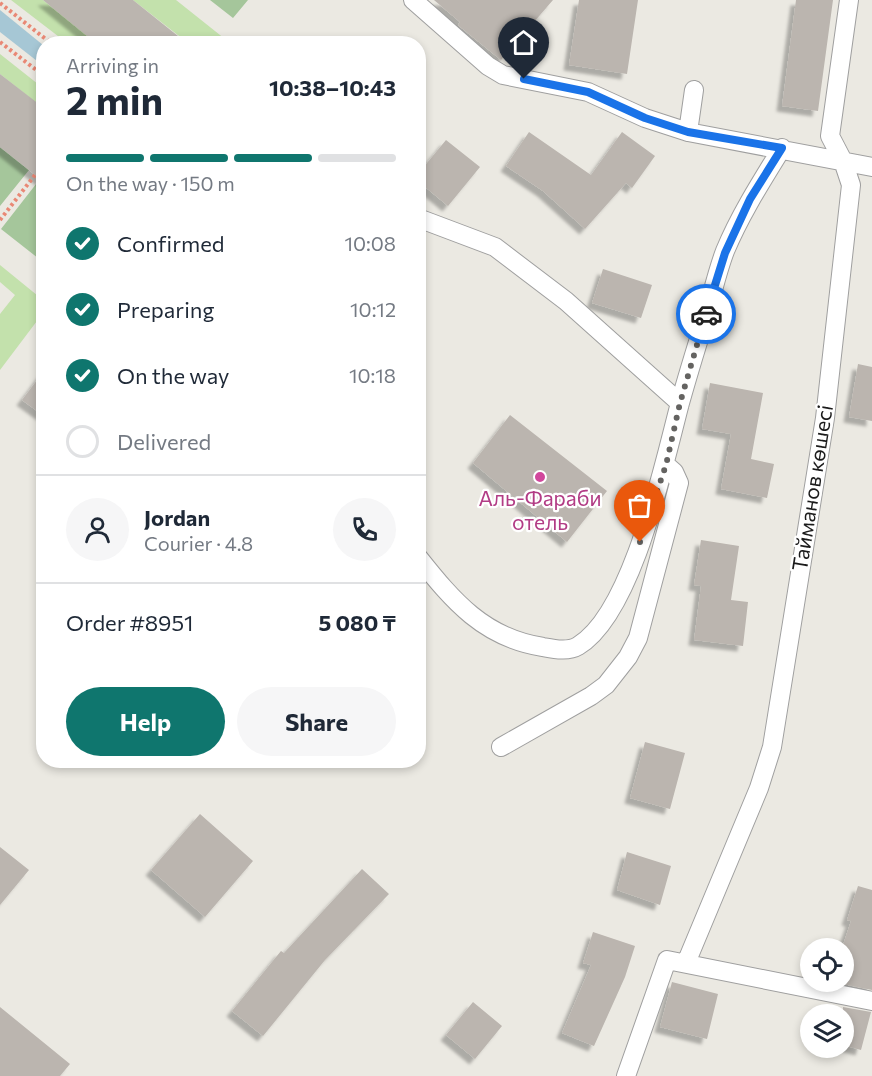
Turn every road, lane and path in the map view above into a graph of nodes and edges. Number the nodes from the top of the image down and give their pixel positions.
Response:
1 (413, 0) edge
2 (849, 0) edge
3 (0, 3) edge
4 (42, 36) edge
5 (0, 42) edge
6 (36, 70) edge
7 (694, 90) dead end
8 (688, 132) junction
9 (782, 148) junction
10 (843, 160) junction
11 (872, 167) edge
12 (35, 175) dead end
13 (0, 220) edge
14 (426, 221) edge
15 (680, 403) junction
16 (666, 465) junction
17 (426, 567) edge
18 (501, 747) dead end
19 (686, 963) junction
20 (872, 1001) edge
21 (626, 1076) edge

1 - 8 street
2 - 10 street, Тайманов көшесі
3 - 4 path
5 - 6 path
7 - 8 street
8 - 9 street
9 - 10 street
9 - 15 street
10 - 11 street
10 - 19 street, Тайманов көшесі
12 - 13 path
14 - 15 street
15 - 16 street
16 - 17 street
16 - 18 street
19 - 20 street
19 - 21 street

